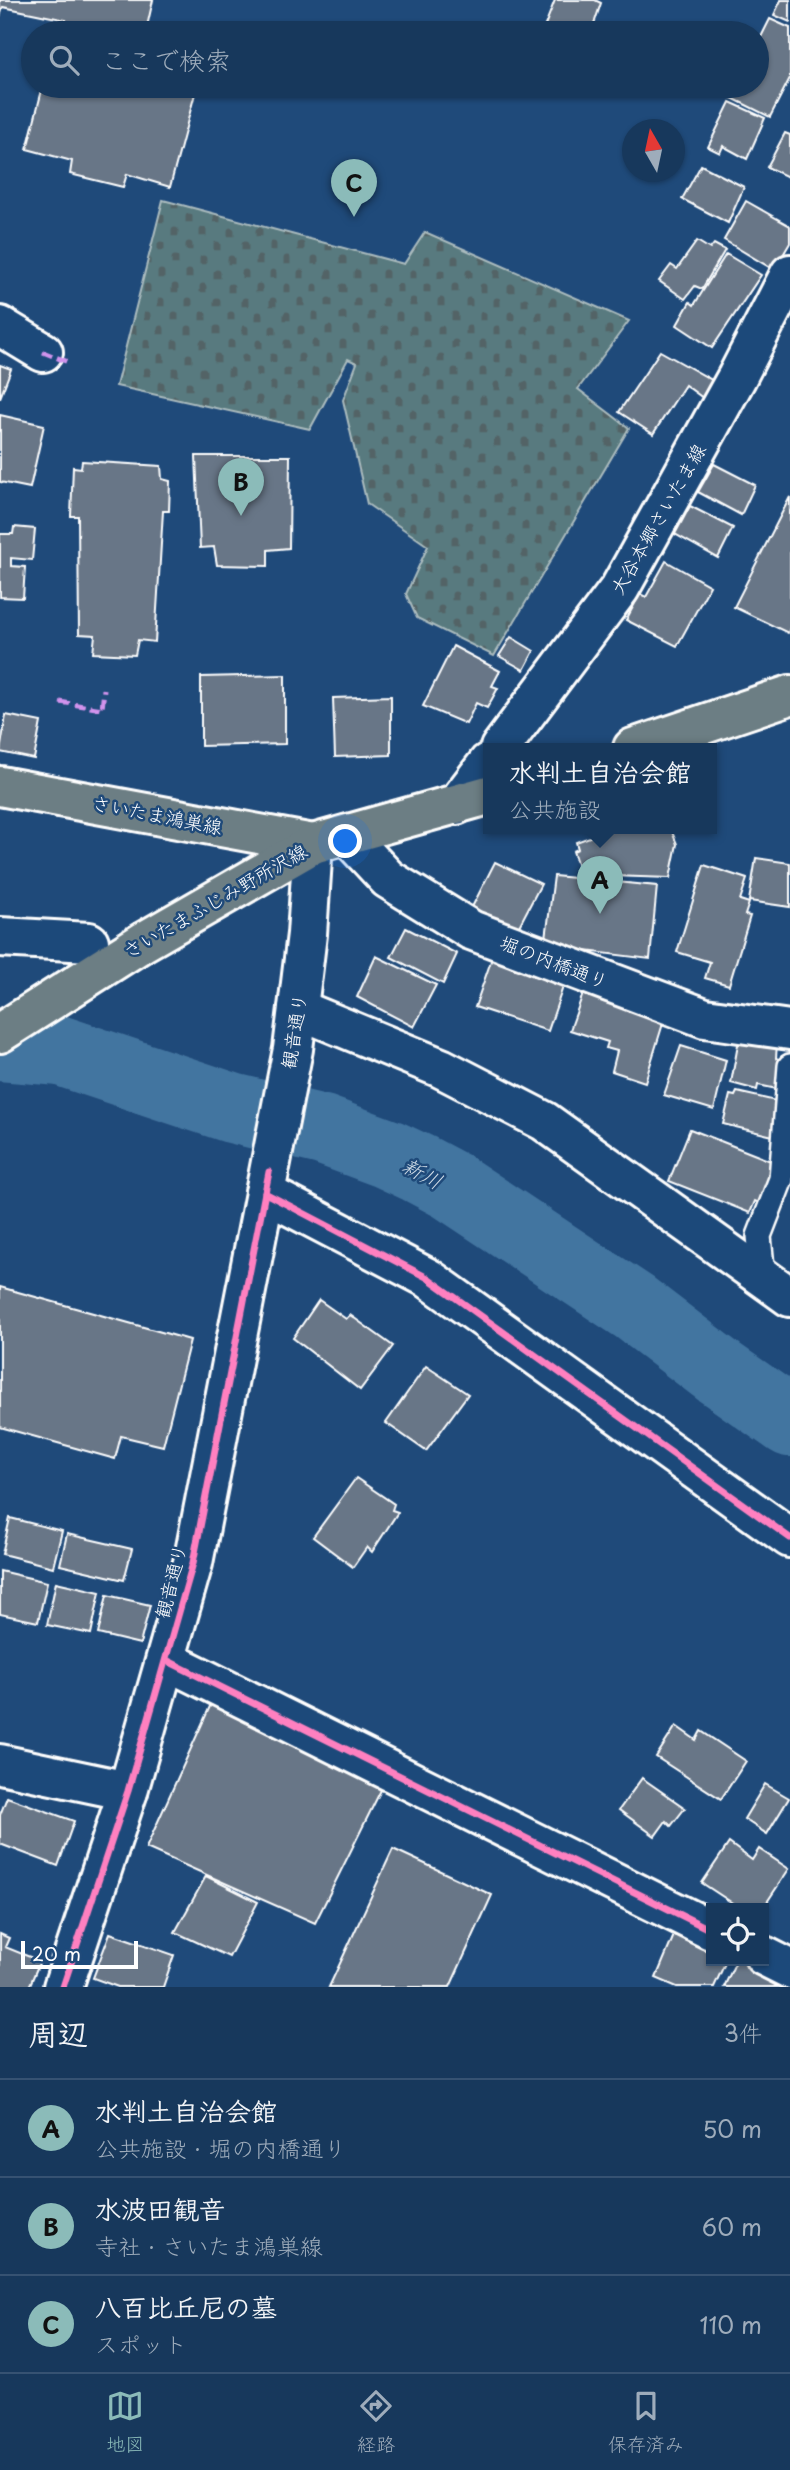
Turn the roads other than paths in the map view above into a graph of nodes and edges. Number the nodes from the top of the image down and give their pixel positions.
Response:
1 (790, 274) edge
2 (0, 327) edge
3 (43, 352) dead end
4 (790, 695) edge
5 (504, 743) edge
6 (648, 743) edge
7 (483, 775) edge
8 (0, 786) edge
9 (472, 800) edge
10 (330, 840) junction
11 (0, 937) edge
12 (89, 942) dead end
13 (298, 1009) junction
14 (790, 1030) edge
15 (0, 1033) edge
16 (790, 1066) edge
17 (267, 1182) junction
18 (776, 1287) edge
19 (790, 1538) edge
20 (166, 1660) junction
21 (0, 1764) edge
22 (128, 1791) junction
23 (706, 1928) edge
24 (769, 1958) edge
25 (790, 1969) edge
26 (63, 1987) edge

1 - 5 street, 大谷本郷さいたま線
2 - 3 street
4 - 6 main road
7 - 9 street
8 - 10 main road, さいたま鴻巣線
9 - 10 main road, さいたまふじみ野所沢線
10 - 13 street, 観音通り
10 - 14 street, 堀の内橋通り
10 - 15 main road, さいたまふじみ野所沢線
11 - 12 street
13 - 17 street, 観音通り
13 - 18 street
16 - 18 lane
17 - 19 street
17 - 20 street, 観音通り
20 - 22 street, 観音通り
20 - 23 street
21 - 22 street
22 - 26 street, 観音通り
24 - 25 street

